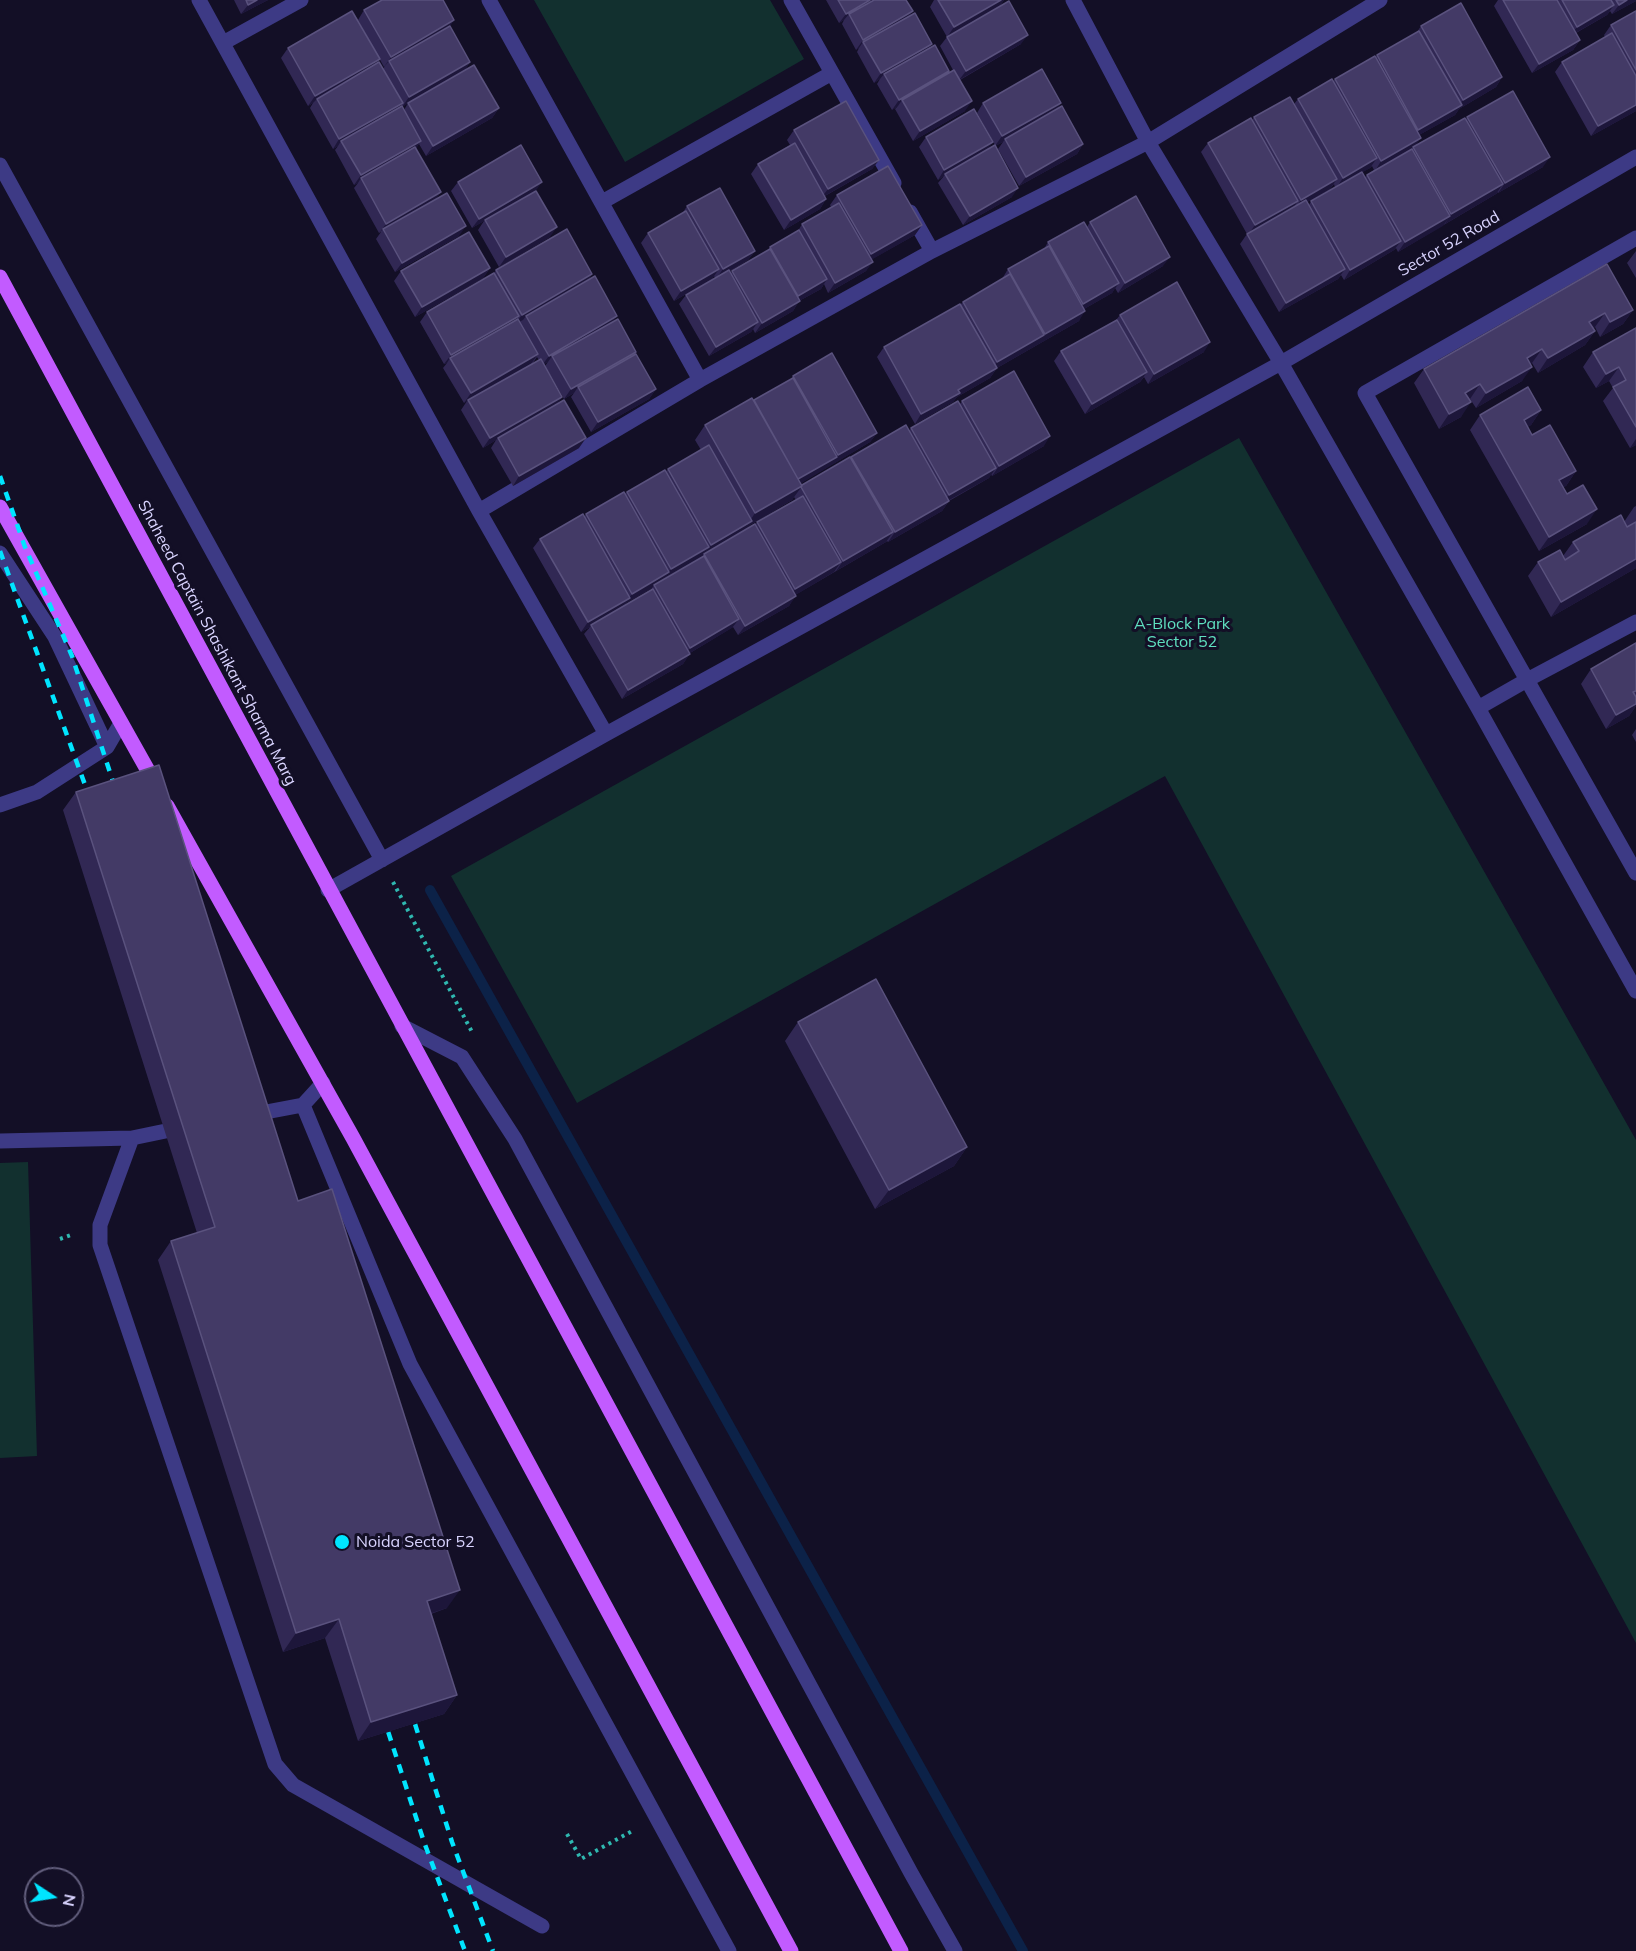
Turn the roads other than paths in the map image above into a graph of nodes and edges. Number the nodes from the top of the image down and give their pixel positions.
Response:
1 (199, 0) edge
2 (301, 0) edge
3 (489, 0) edge
4 (791, 0) edge
5 (1073, 0) edge
6 (1380, 0) edge
7 (1363, 4) edge
8 (223, 43) junction
9 (832, 73) junction
10 (1148, 142) junction
11 (1636, 157) edge
12 (0, 165) edge
13 (602, 202) junction
14 (1636, 238) edge
15 (932, 251) junction
16 (0, 277) edge
17 (1281, 363) junction
18 (700, 380) junction
19 (0, 507) edge
20 (479, 511) junction
21 (0, 553) edge
22 (1636, 622) edge
23 (1527, 680) junction
24 (1478, 708) junction
25 (121, 723) junction
26 (606, 734) junction
27 (107, 747) junction
28 (0, 805) edge
29 (381, 860) junction
30 (1636, 873) edge
31 (328, 890) junction
32 (1636, 991) edge
33 (402, 1026) junction
34 (323, 1083) junction
35 (303, 1105) junction
36 (234, 1118) edge
37 (200, 1124) edge
38 (132, 1138) junction
39 (0, 1142) edge
40 (542, 1926) dead end
41 (729, 1951) edge
42 (792, 1951) edge
43 (901, 1951) edge
44 (955, 1951) edge

1 - 8 street
2 - 8 street
3 - 13 street
4 - 9 street
5 - 10 street
6 - 7 street
7 - 10 street
8 - 20 street
9 - 13 street
9 - 15 street
10 - 15 street
10 - 17 street
11 - 17 street, Sector 52 Road
12 - 29 street
13 - 18 street
14 - 23 street
15 - 18 street
16 - 31 main road, Shaheed Captain Shashikant Sharma Marg
17 - 24 street
17 - 26 street, Sector 52 Road
18 - 20 street
19 - 25 main road
20 - 26 street
21 - 27 street
22 - 23 street
23 - 24 street
23 - 30 street
24 - 32 street
25 - 27 street
25 - 34 main road
26 - 29 street, Sector 52 Road
27 - 28 street
29 - 31 street, Sector 52 Road
31 - 33 main road, Shaheed Captain Shashikant Sharma Marg
33 - 43 main road, Shaheed Captain Shashikant Sharma Marg
33 - 44 street
34 - 35 street
34 - 42 main road
35 - 36 street
35 - 41 street
37 - 38 street
38 - 39 street
38 - 40 street

